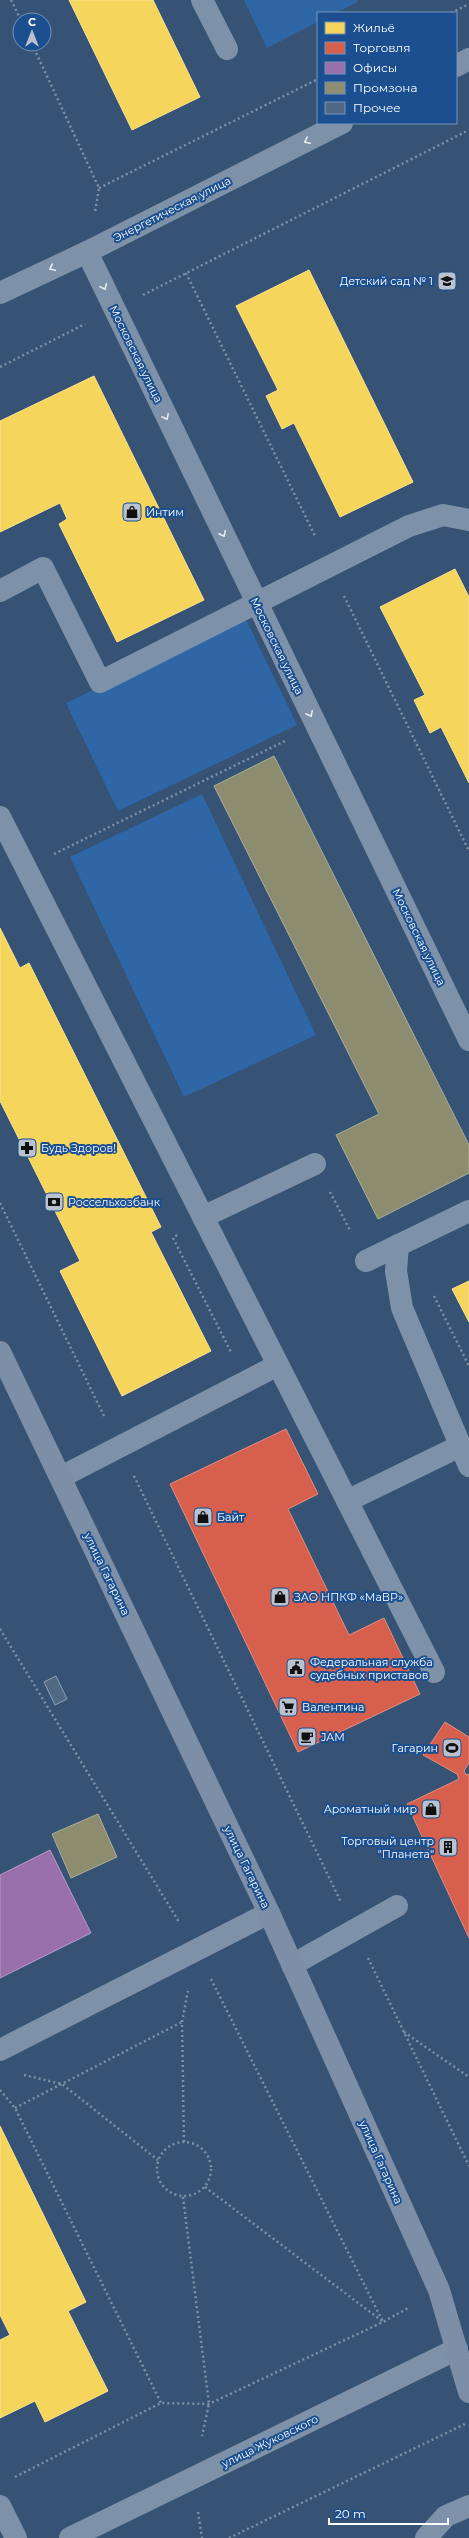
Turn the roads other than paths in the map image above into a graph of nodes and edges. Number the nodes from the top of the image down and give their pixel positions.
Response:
1 (202, 0) edge
2 (227, 50) dead end
3 (469, 59) edge
4 (457, 65) edge
5 (340, 124) edge
6 (87, 252) junction
7 (0, 293) edge
8 (469, 520) edge
9 (0, 591) edge
10 (256, 602) junction
11 (0, 817) edge
12 (469, 1040) edge
13 (315, 1164) road end
14 (469, 1211) edge
15 (203, 1217) junction
16 (398, 1245) junction
17 (366, 1261) road end
18 (0, 1352) edge
19 (278, 1365) junction
20 (465, 1456) edge
21 (61, 1477) junction
22 (347, 1501) junction
23 (434, 1672) dead end
24 (397, 1906) dead end
25 (269, 1912) junction
26 (292, 1965) junction
27 (0, 2050) edge
28 (463, 2346) edge
29 (469, 2392) edge
30 (0, 2506) edge
31 (469, 2506) edge
32 (75, 2537) edge
33 (16, 2538) edge
34 (426, 2538) edge

1 - 2 street
3 - 4 street
5 -> 6 street, Энергетическая улица
6 -> 7 street, Энергетическая улица
6 -> 10 street, Московская улица
8 - 10 street
9 - 10 street
10 -> 12 street, Московская улица
11 - 15 street
13 - 15 street
14 - 16 street
15 - 19 street
16 - 17 street
16 - 20 street
18 - 21 main road, улица Гагарина
19 - 21 street
19 - 22 street
20 - 22 street
21 - 25 main road, улица Гагарина
22 - 23 street
24 - 26 street
25 - 26 main road, улица Гагарина
25 - 27 street
26 - 28 main road, улица Гагарина
28 - 29 main road, улица Гагарина
28 - 32 street, улица Жуковского
30 - 33 street
31 - 34 street

